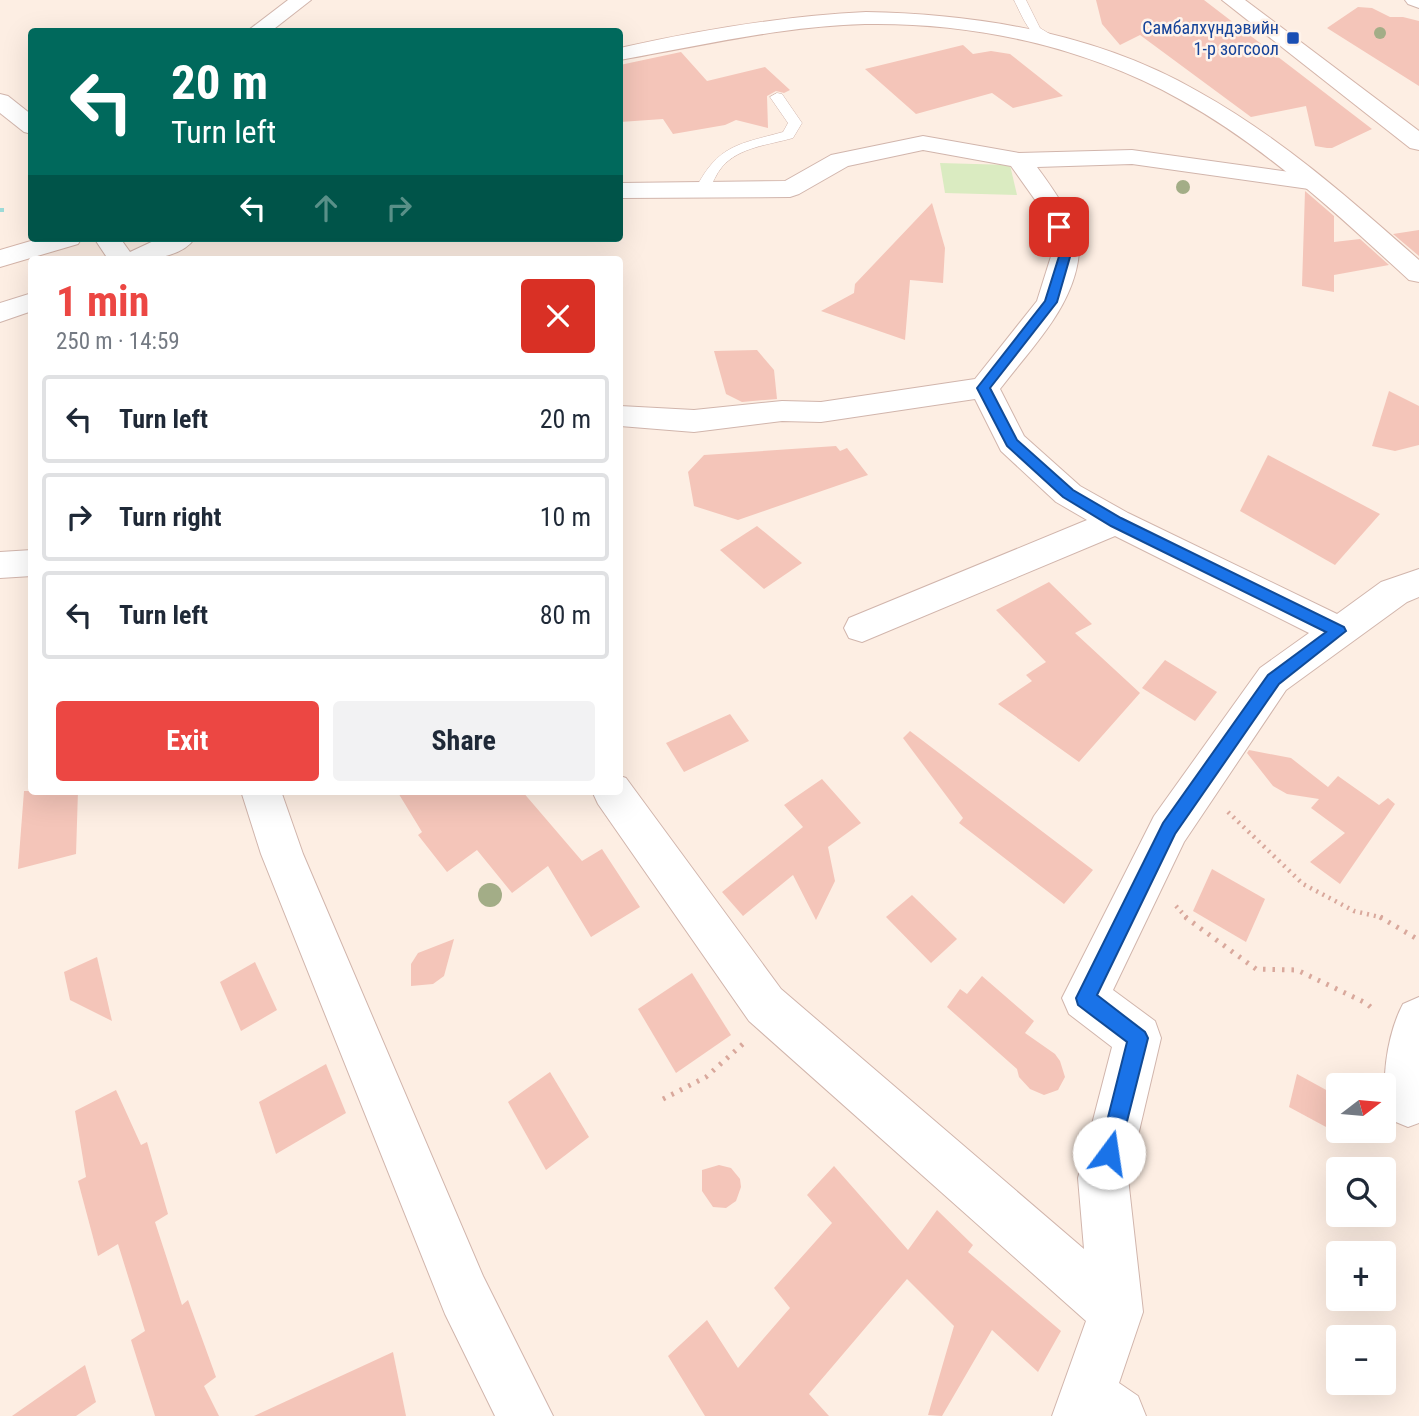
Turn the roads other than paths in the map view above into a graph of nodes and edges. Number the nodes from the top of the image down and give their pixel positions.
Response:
1 (301, 0) edge
2 (1020, 0) edge
3 (1232, 0) edge
4 (262, 28) edge
5 (1054, 42) junction
6 (623, 53) edge
7 (777, 97) dead end
8 (0, 102) edge
9 (28, 124) edge
10 (1419, 143) edge
11 (1019, 160) junction
12 (1309, 181) junction
13 (703, 188) junction
14 (623, 191) edge
15 (56, 242) edge
16 (173, 242) edge
17 (143, 256) edge
18 (0, 259) edge
19 (1419, 274) edge
20 (28, 302) edge
21 (0, 313) edge
22 (984, 388) junction
23 (623, 416) edge
24 (1116, 522) junction
25 (28, 563) edge
26 (0, 565) edge
27 (1419, 583) edge
28 (862, 628) dead end
29 (1339, 631) junction
30 (262, 795) edge
31 (615, 795) edge
32 (1416, 1025) edge
33 (1408, 1103) dead end
34 (1116, 1312) junction
35 (1095, 1409) edge
36 (525, 1416) edge

1 - 4 street
2 - 5 lane
3 - 10 street
5 - 6 street
5 - 12 street
7 - 13 lane
8 - 9 street
11 - 12 street
11 - 13 street
11 - 22 street
12 - 19 street
13 - 14 street
15 - 18 street
16 - 17 street
20 - 21 street
22 - 23 street
22 - 24 street
24 - 28 street
24 - 29 street
25 - 26 street
27 - 29 street
29 - 34 street
30 - 36 street
31 - 34 street
32 - 33 street
34 - 35 street

